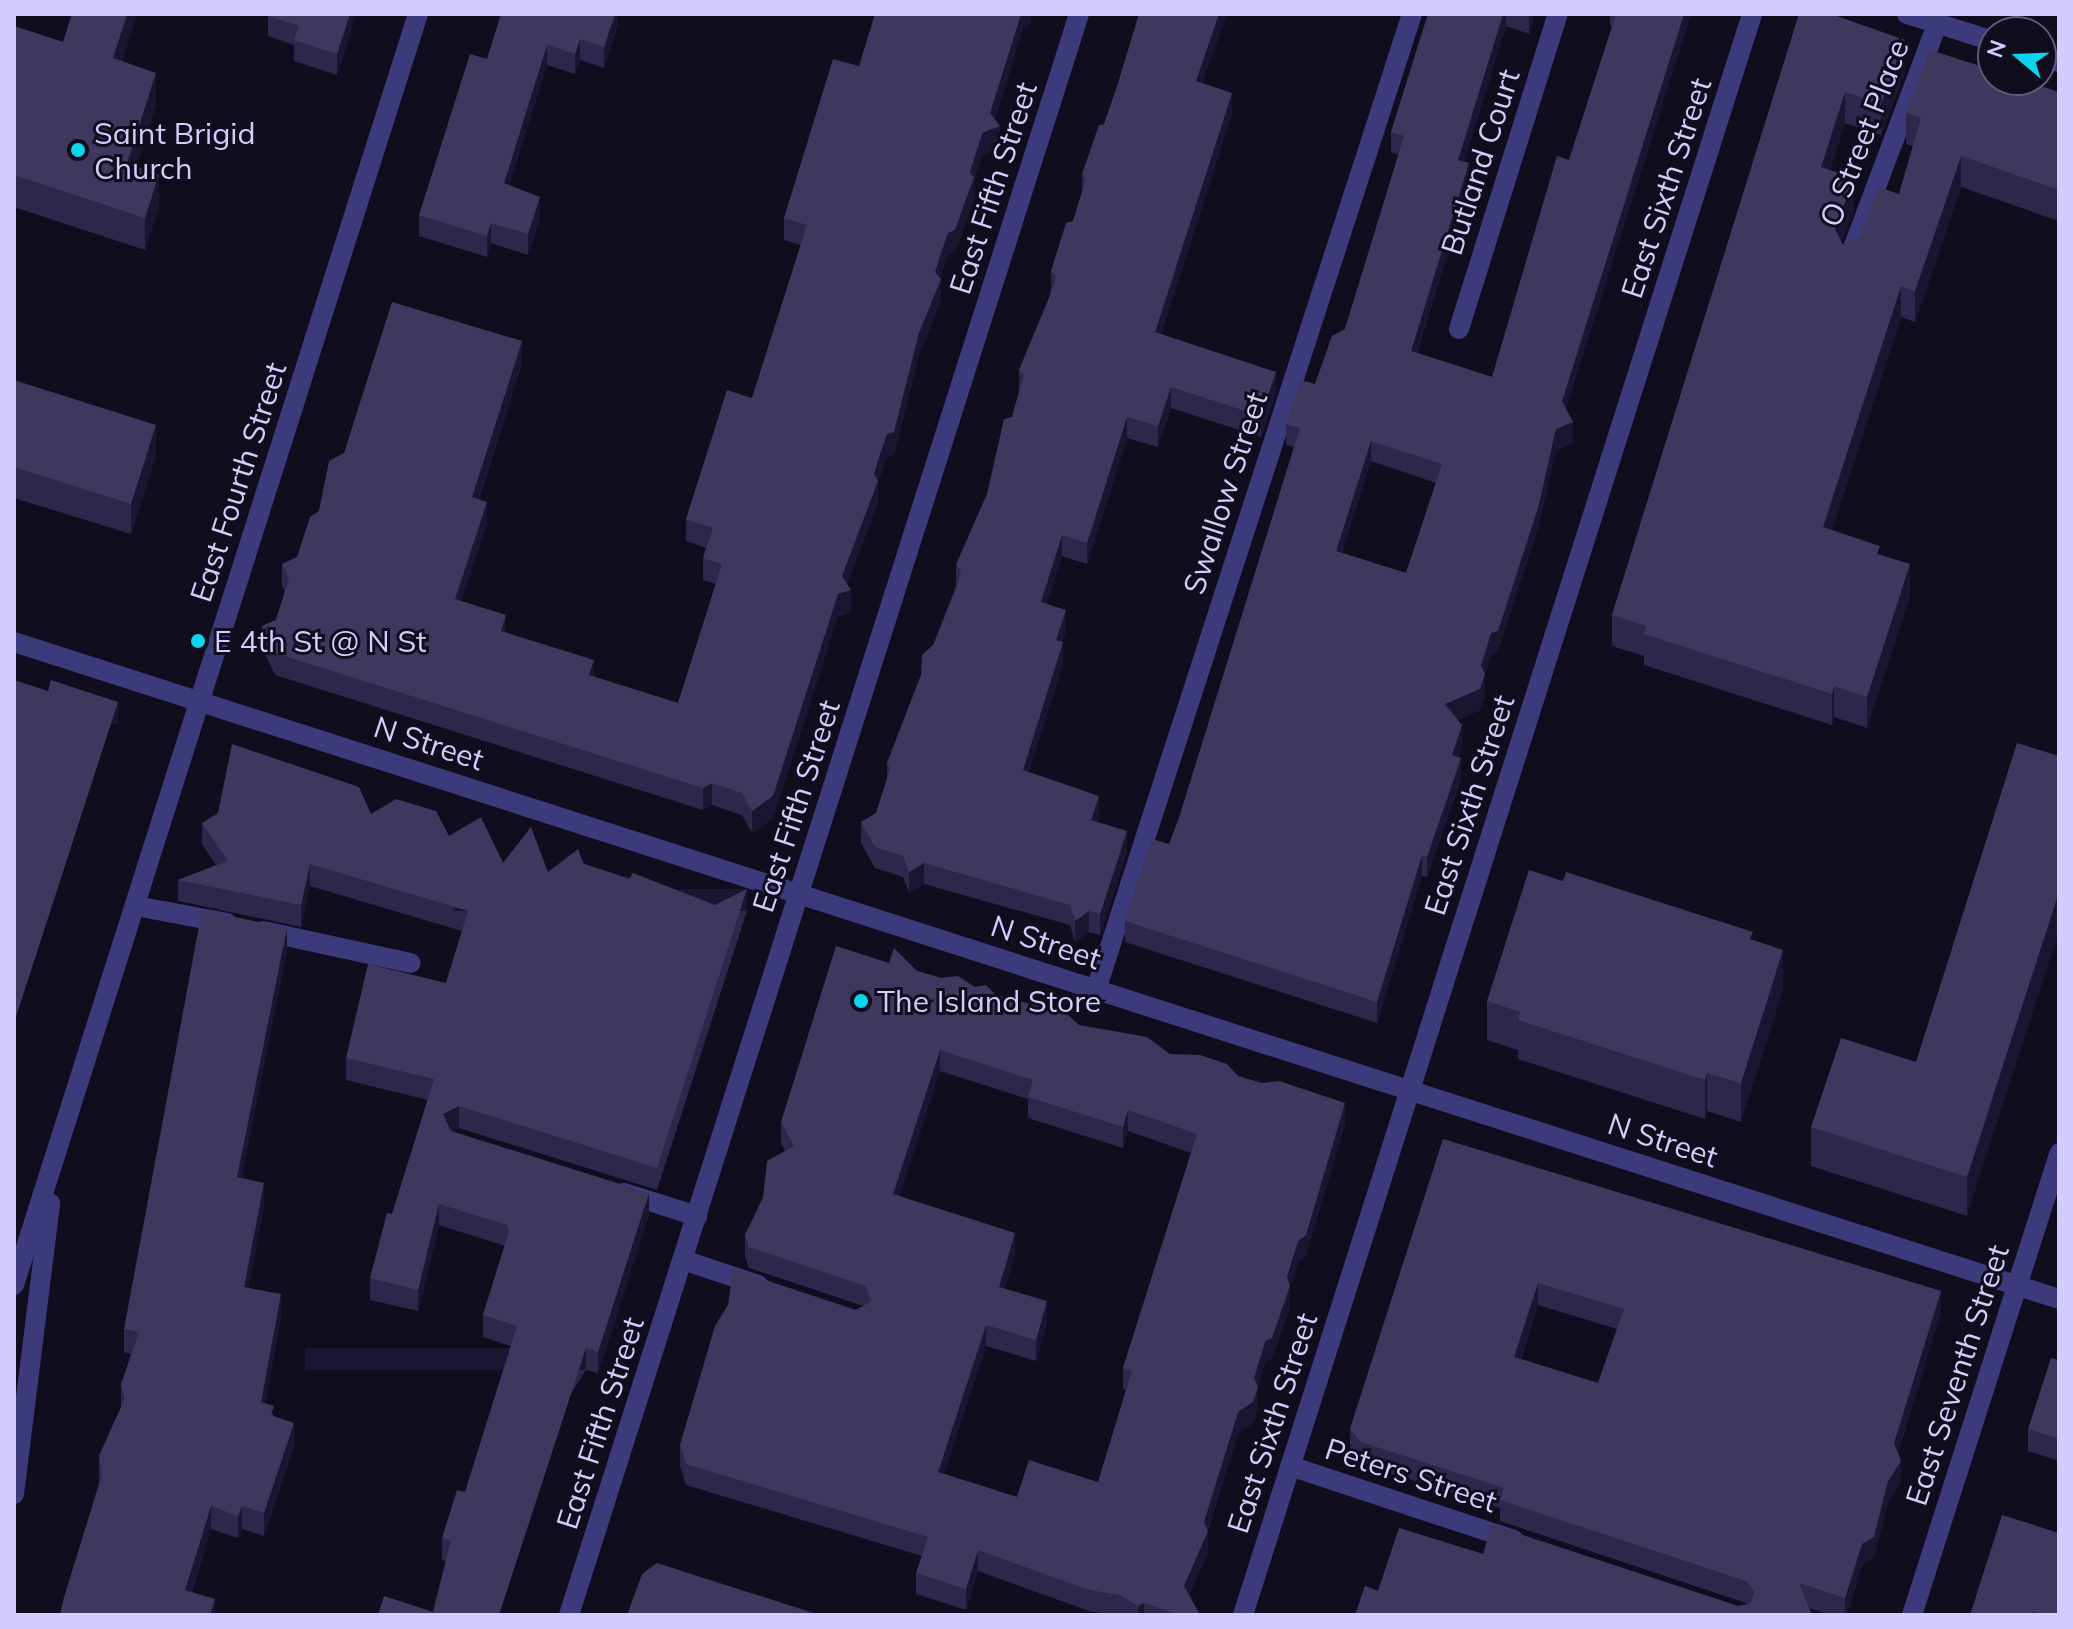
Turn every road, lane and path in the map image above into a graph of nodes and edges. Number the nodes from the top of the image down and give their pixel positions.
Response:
1 (418, 14) edge
2 (1079, 14) edge
3 (1412, 14) edge
4 (1558, 14) edge
5 (1752, 14) edge
6 (1907, 14) edge
7 (1937, 24) junction
8 (1977, 36) edge
9 (1847, 264) edge
10 (1459, 329) dead end
11 (14, 642) edge
12 (199, 701) junction
13 (800, 894) junction
14 (136, 906) junction
15 (411, 963) dead end
16 (1096, 990) junction
17 (1411, 1088) junction
18 (56, 1151) junction
19 (2059, 1153) edge
20 (597, 1185) edge
21 (697, 1216) junction
22 (686, 1261) junction
23 (14, 1285) edge
24 (2017, 1286) junction
25 (785, 1294) edge
26 (2059, 1299) edge
27 (1290, 1466) junction
28 (14, 1494) edge
29 (1534, 1546) edge
30 (569, 1615) edge
31 (1243, 1615) edge
32 (1912, 1615) edge

1 - 12 street, East Fourth Street
2 - 13 street, East Fifth Street
3 - 16 street, Swallow Street
4 - 10 street, Butland Court
5 - 17 street, East Sixth Street
6 - 7 street
7 - 8 street
7 - 9 street, O Street Place
11 - 12 street, N Street
12 - 13 street, N Street
12 - 14 street, East Fourth Street
13 - 16 street, N Street
13 - 21 street, East Fifth Street
14 - 15 street
14 - 18 street, East Fourth Street
16 - 17 street, N Street
17 - 24 street, N Street
17 - 27 street, East Sixth Street
18 - 23 street, East Fourth Street
18 - 28 street, East Fourth Street
19 - 24 street, East Seventh Street
20 - 21 street
21 - 22 street, East Fifth Street
22 - 25 street
22 - 30 street, East Fifth Street
24 - 26 street, N Street
24 - 32 street, East Seventh Street
27 - 29 street, Peters Street
27 - 31 street, East Sixth Street

